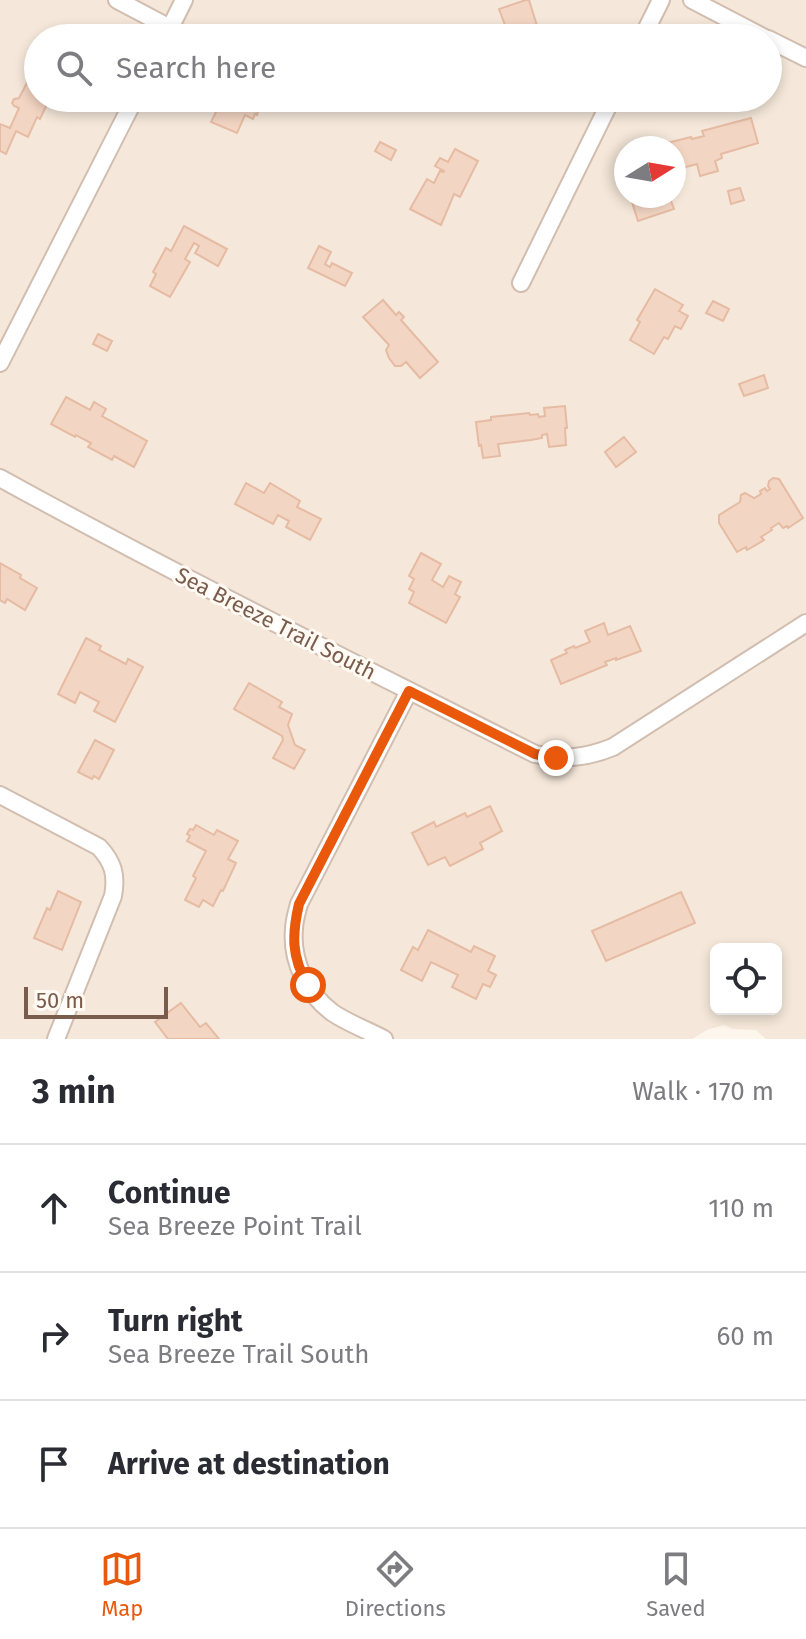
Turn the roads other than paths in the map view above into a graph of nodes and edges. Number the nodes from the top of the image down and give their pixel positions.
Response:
1 (117, 0) edge
2 (184, 0) edge
3 (661, 0) edge
4 (692, 0) edge
5 (154, 24) edge
6 (172, 24) edge
7 (649, 24) edge
8 (738, 24) edge
9 (782, 46) edge
10 (806, 58) edge
11 (128, 112) edge
12 (605, 112) edge
13 (521, 283) dead end
14 (0, 363) edge
15 (0, 478) edge
16 (806, 623) edge
17 (409, 691) junction
18 (0, 795) edge
19 (56, 1039) edge
20 (384, 1039) edge

1 - 5 street
2 - 6 street
3 - 7 street
4 - 8 street
9 - 10 street
11 - 14 street
12 - 13 street
15 - 17 street, Sea Breeze Trail South
16 - 17 street, Sea Breeze Trail South
17 - 20 street
18 - 19 street

